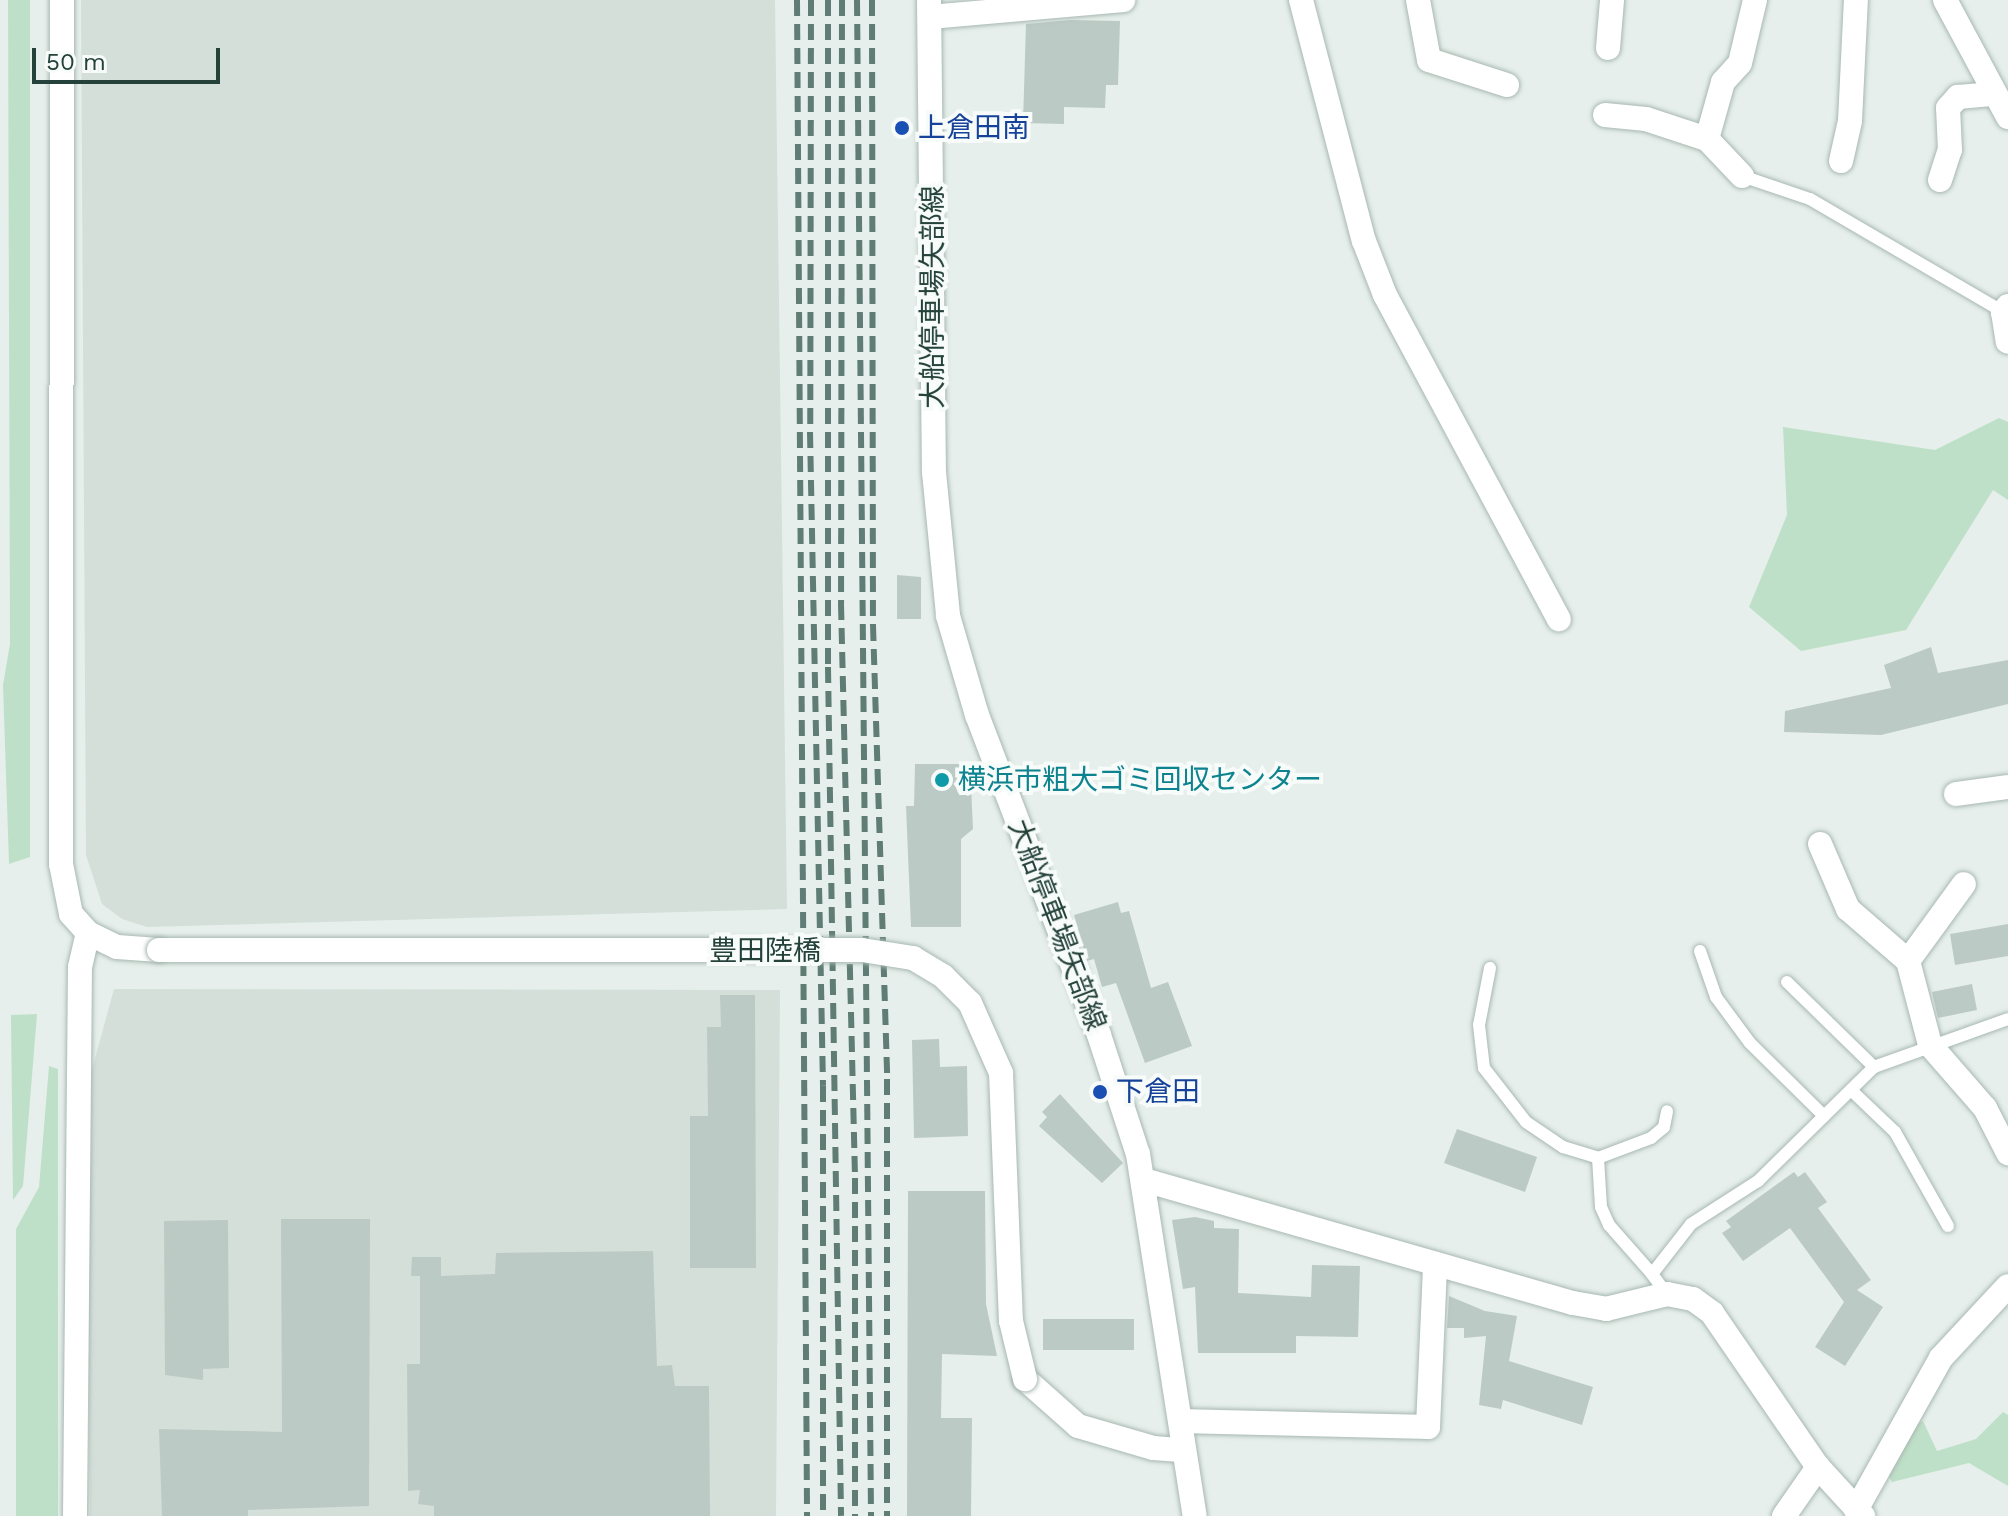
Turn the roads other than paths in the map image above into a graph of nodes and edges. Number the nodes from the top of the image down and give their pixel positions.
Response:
1 (62, 0) edge
2 (1123, 0) edge
3 (1301, 0) edge
4 (1418, 0) edge
5 (1612, 0) edge
6 (1755, 0) edge
7 (1856, 0) edge
8 (1945, 0) edge
9 (930, 8) edge
10 (1608, 48) dead end
11 (1507, 85) dead end
12 (1994, 94) junction
13 (1605, 115) dead end
14 (2008, 117) edge
15 (1707, 139) junction
16 (1841, 161) dead end
17 (1742, 176) joint
18 (1940, 180) dead end
19 (2006, 309) edge
20 (2008, 342) edge
21 (1559, 619) dead end
22 (2008, 787) edge
23 (1956, 794) dead end
24 (1820, 844) dead end
25 (1964, 884) dead end
26 (88, 933) junction
27 (1700, 951) dead end
28 (1908, 961) junction
29 (1490, 968) dead end
30 (1787, 982) dead end
31 (2008, 1019) edge
32 (1930, 1045) junction
33 (1874, 1067) junction
34 (1851, 1090) junction
35 (1667, 1111) dead end
36 (1824, 1116) junction
37 (2008, 1153) edge
38 (1598, 1158) junction
39 (1144, 1180) junction
40 (1948, 1226) dead end
41 (1435, 1265) junction
42 (1659, 1284) junction
43 (2008, 1286) edge
44 (1181, 1421) junction
45 (1184, 1450) junction
46 (1818, 1467) junction
47 (1859, 1513) edge
48 (75, 1516) edge
49 (1195, 1516) edge
50 (1784, 1516) edge

1 - 26 street
2 - 9 street
3 - 21 street
4 - 11 street
5 - 10 street
6 - 15 street
7 - 16 street
8 - 12 street
9 - 39 street, 大船停車場矢部線
12 - 14 street
12 - 18 street
13 - 15 street
15 - 17 street
17 - 19 lane
19 - 20 street
22 - 23 street
24 - 28 street
25 - 28 street
26 - 45 street, 豊田陸橋, bridge
26 - 48 street
27 - 36 lane
28 - 32 street
29 - 38 lane
30 - 33 lane
31 - 32 lane
32 - 33 lane
32 - 37 street
33 - 34 lane
34 - 36 lane
34 - 40 lane
35 - 38 lane
36 - 42 lane
38 - 42 lane
39 - 41 street
39 - 44 street, 大船停車場矢部線
41 - 42 street
41 - 44 street
42 - 46 street
43 - 47 street
44 - 45 street, 大船停車場矢部線
45 - 49 street, 大船停車場矢部線
46 - 47 street
46 - 50 street

